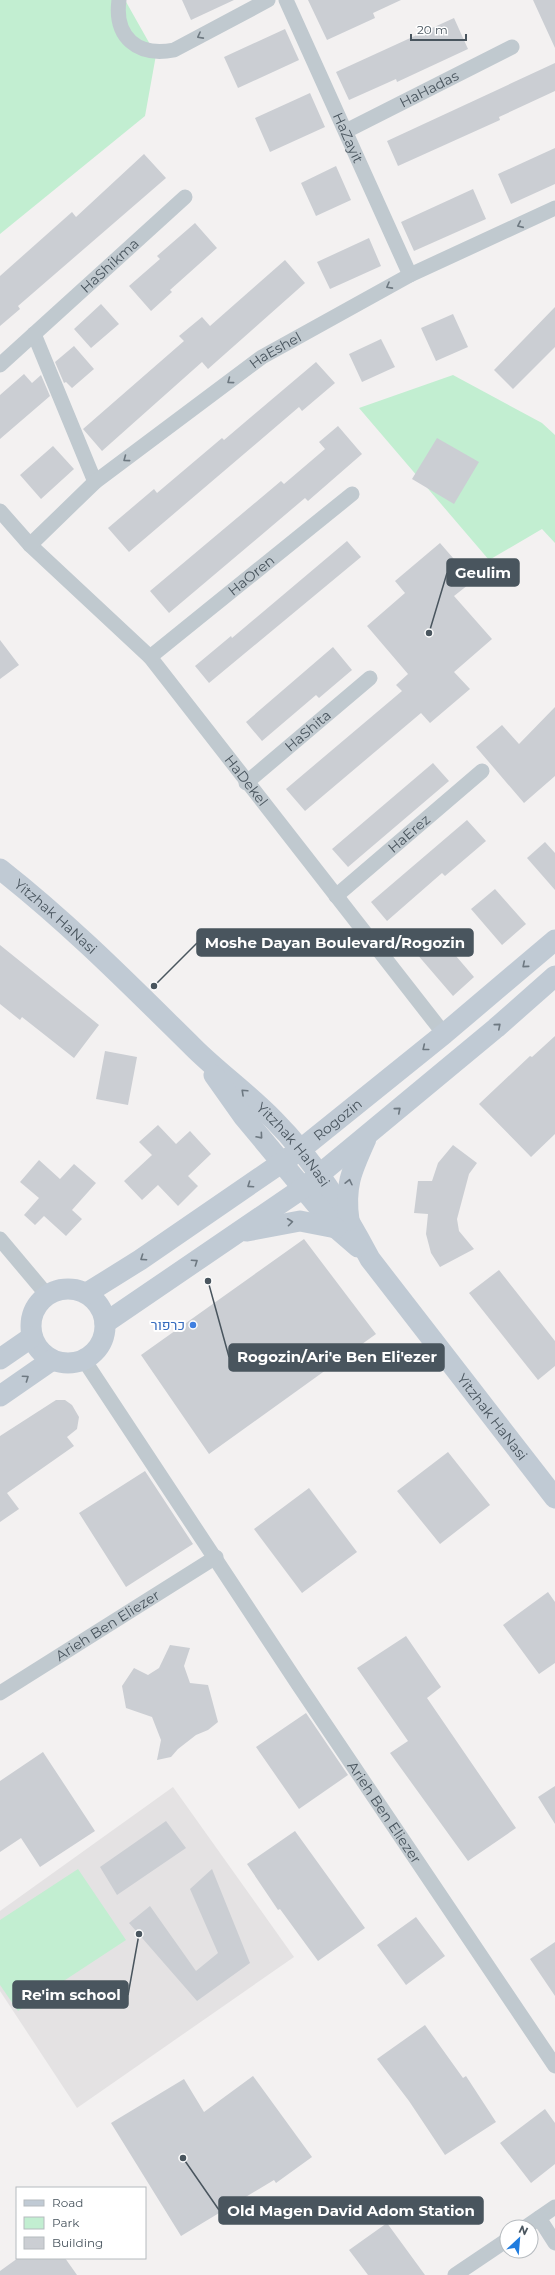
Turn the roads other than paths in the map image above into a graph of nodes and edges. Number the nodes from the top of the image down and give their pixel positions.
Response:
1 (119, 0) edge
2 (268, 0) edge
3 (286, 0) edge
4 (512, 48) dead end
5 (346, 131) junction
6 (185, 197) dead end
7 (555, 208) edge
8 (410, 275) junction
9 (34, 334) junction
10 (0, 365) edge
11 (95, 482) junction
12 (352, 494) dead end
13 (0, 511) edge
14 (30, 545) junction
15 (150, 657) junction
16 (370, 678) dead end
17 (482, 771) dead end
18 (246, 783) junction
19 (0, 869) edge
20 (336, 896) junction
21 (555, 940) edge
22 (555, 976) edge
23 (444, 1034) junction
24 (195, 1049) junction
25 (368, 1135) junction
26 (300, 1150) junction
27 (282, 1163) junction
28 (311, 1182) junction
29 (342, 1224) junction
30 (238, 1233) junction
31 (0, 1239) edge
32 (87, 1294) junction
33 (47, 1295) junction
34 (105, 1323) junction
35 (32, 1337) junction
36 (0, 1359) edge
37 (52, 1360) junction
38 (84, 1360) junction
39 (0, 1396) edge
40 (555, 1498) edge
41 (216, 1557) junction
42 (0, 1693) edge
43 (555, 2066) edge
44 (555, 2207) edge
45 (539, 2218) joint
46 (555, 2243) edge
47 (499, 2245) edge
48 (455, 2275) edge

2 -> 1 street
3 - 5 street, HaZayit
4 - 5 street, HaHadas
5 - 8 street, HaZayit
6 - 9 street, HaShikma
7 -> 8 street, HaEshel
8 -> 11 street, HaEshel
9 - 10 street, HaShikma
9 - 11 street
11 - 14 street, HaEshel
12 - 15 street, HaOren
13 - 14 street, HaDekel
14 - 15 street, HaDekel
15 - 18 street, HaDekel
16 - 18 street, HaShita
17 - 20 street, HaErez
18 - 20 street, HaDekel
19 - 24 street, Yitzhak HaNasi
20 - 23 street, HaDekel
21 -> 23 street, Rogozin
25 -> 22 street
23 -> 26 street, Rogozin
26 -> 24 street, Yitzhak HaNasi
24 -> 27 street, Yitzhak HaNasi
25 - 28 street
29 -> 25 street
26 - 27 street, Rogozin
26 - 28 street, Yitzhak HaNasi
27 - 28 street, Yitzhak HaNasi
27 -> 32 street, Rogozin
28 - 29 street, Yitzhak HaNasi
28 - 30 street
30 -> 29 street
29 - 40 street, Yitzhak HaNasi
34 -> 30 street
31 - 33 street
32 - 33 street
32 - 34 street
33 - 35 street
34 - 38 street
35 - 36 street
35 - 37 street
37 - 38 street
39 -> 37 street
38 - 41 street, Arieh Ben Eliezer
41 - 42 street, Arieh Ben Eliezer
41 - 43 street, Arieh Ben Eliezer
44 - 45 street
45 - 46 street
47 - 48 street

